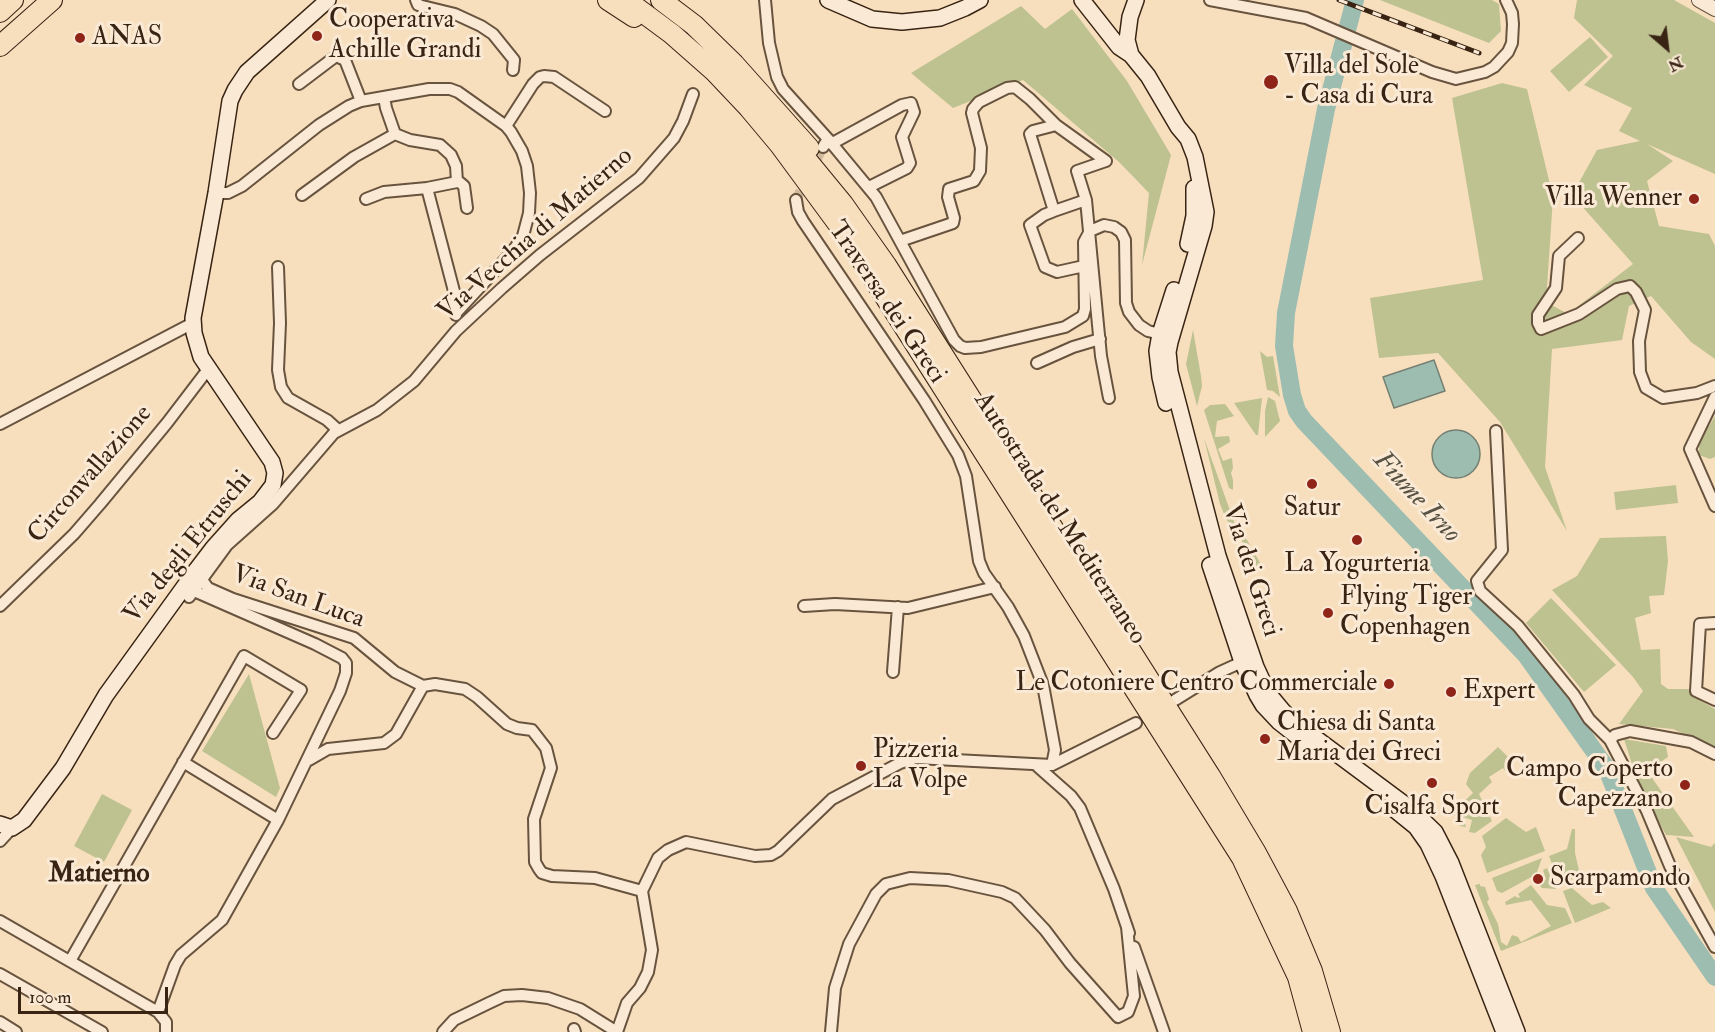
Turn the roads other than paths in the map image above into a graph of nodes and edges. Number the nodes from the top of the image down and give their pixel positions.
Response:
1 (13, 0) edge
2 (37, 0) edge
3 (52, 0) edge
4 (328, 0) edge
5 (416, 0) edge
6 (608, 0) edge
7 (626, 0) edge
8 (645, 0) edge
9 (661, 0) edge
10 (765, 0) edge
11 (828, 0) edge
12 (980, 0) edge
13 (1082, 0) edge
14 (1090, 0) edge
15 (1136, 0) edge
16 (1210, 0) edge
17 (1506, 0) edge
18 (1699, 0) edge
19 (1715, 9) edge
20 (0, 12) edge
21 (1130, 17) junction
22 (0, 33) edge
23 (0, 46) edge
24 (1131, 55) junction
25 (513, 70) dead end
26 (298, 84) dead end
27 (693, 94) dead end
28 (384, 97) junction
29 (361, 101) junction
30 (605, 111) dead end
31 (1056, 125) junction
32 (506, 126) junction
33 (1178, 127) junction
34 (394, 134) junction
35 (827, 143) junction
36 (458, 181) junction
37 (869, 187) junction
38 (428, 188) junction
39 (216, 193) junction
40 (302, 195) dead end
41 (366, 199) dead end
42 (796, 200) dead end
43 (1086, 200) junction
44 (467, 208) dead end
45 (1054, 211) junction
46 (1090, 231) junction
47 (844, 232) junction
48 (1578, 238) dead end
49 (900, 241) junction
50 (886, 265) junction
51 (1084, 266) junction
52 (278, 267) dead end
53 (456, 313) junction
54 (193, 320) junction
55 (456, 331) junction
56 (1160, 334) junction
57 (1100, 339) junction
58 (1037, 363) dead end
59 (208, 368) junction
60 (1715, 386) edge
61 (39, 396) dead end
62 (1715, 397) edge
63 (1109, 398) dead end
64 (0, 424) edge
65 (338, 430) junction
66 (1496, 431) dead end
67 (278, 488) junction
68 (1715, 506) edge
69 (202, 580) junction
70 (995, 587) junction
71 (0, 606) edge
72 (804, 606) dead end
73 (898, 607) junction
74 (1715, 623) edge
75 (1242, 662) junction
76 (893, 672) dead end
77 (423, 686) junction
78 (1175, 700) dead end
79 (1715, 700) edge
80 (1136, 723) dead end
81 (273, 733) dead end
82 (1610, 740) junction
83 (1715, 754) edge
84 (183, 762) junction
85 (307, 762) junction
86 (1036, 765) junction
87 (1052, 765) junction
88 (278, 820) junction
89 (6, 826) edge
90 (0, 841) edge
91 (642, 891) junction
92 (0, 921) edge
93 (1127, 927) junction
94 (1715, 947) edge
95 (70, 961) junction
96 (0, 974) edge
97 (158, 1012) junction
98 (0, 1022) edge
99 (16, 1032) edge
100 (102, 1032) edge
101 (166, 1032) edge
102 (443, 1032) edge
103 (617, 1032) edge
104 (831, 1032) edge
105 (1164, 1032) edge
106 (1313, 1032) edge
107 (1330, 1032) edge
108 (1504, 1032) edge
109 (1517, 1032) edge

1 - 20 highway
2 - 22 highway
3 - 23 highway
4 - 39 main road, Via degli Etruschi
5 - 25 street
6 - 47 highway
7 - 47 highway
8 - 50 highway
9 - 50 highway
10 - 35 street
11 - 12 main road
13 - 24 main road, Via dei Greci
14 - 21 main road
15 - 21 main road
16 - 17 street
18 - 19 street
21 - 24 main road
24 - 33 main road, Via dei Greci
26 - 29 street
27 - 55 street, Via Vecchia di Matierno
28 - 29 street
28 - 32 street
28 - 34 street
29 - 39 street
30 - 32 street
31 - 43 street
31 - 45 street
31 - 49 street
32 - 53 street
33 - 56 main road, Via dei Greci
33 - 109 main road, Via dei Greci
34 - 36 street
34 - 40 street
35 - 37 street
35 - 37 street
36 - 38 street
36 - 44 street
37 - 49 street
38 - 41 street
38 - 53 street
39 - 54 main road, Via degli Etruschi
42 - 70 street, Traversa dei Greci
43 - 45 street
43 - 46 street
45 - 51 street
46 - 51 street
46 - 56 street
46 - 57 street
47 - 106 highway, Autostrada del Mediterraneo
48 - 60 street
49 - 51 street
50 - 107 highway, Autostrada del Mediterraneo
52 - 65 street
53 - 55 street
54 - 59 main road, Via degli Etruschi
54 - 61 street
54 - 64 street
55 - 65 street, Via Vecchia di Matierno
56 - 75 main road, Via dei Greci
57 - 58 street
57 - 63 street
59 - 67 main road, Via degli Etruschi
59 - 71 street, Circonvallazione
62 - 68 street
65 - 67 street, Via Vecchia di Matierno
66 - 82 street
67 - 69 street, Via Vecchia di Matierno
67 - 89 main road, Via degli Etruschi
69 - 77 street, Via San Luca
69 - 85 street, Via Vecchia di Matierno
70 - 73 street
70 - 87 street, Traversa dei Greci
72 - 73 street
73 - 76 street
74 - 79 street
75 - 78 street
75 - 108 main road, Via dei Greci
77 - 85 street
77 - 91 street, Via San Luca
80 - 87 street
81 - 84 street
82 - 83 street
82 - 94 street
84 - 88 street
84 - 95 street
85 - 88 street
86 - 87 street
86 - 91 street
86 - 93 street
88 - 97 street
89 - 90 street
91 - 103 street
92 - 95 street
93 - 104 street
93 - 105 street
95 - 97 street
96 - 100 street
97 - 101 street
98 - 99 street
102 - 103 street

